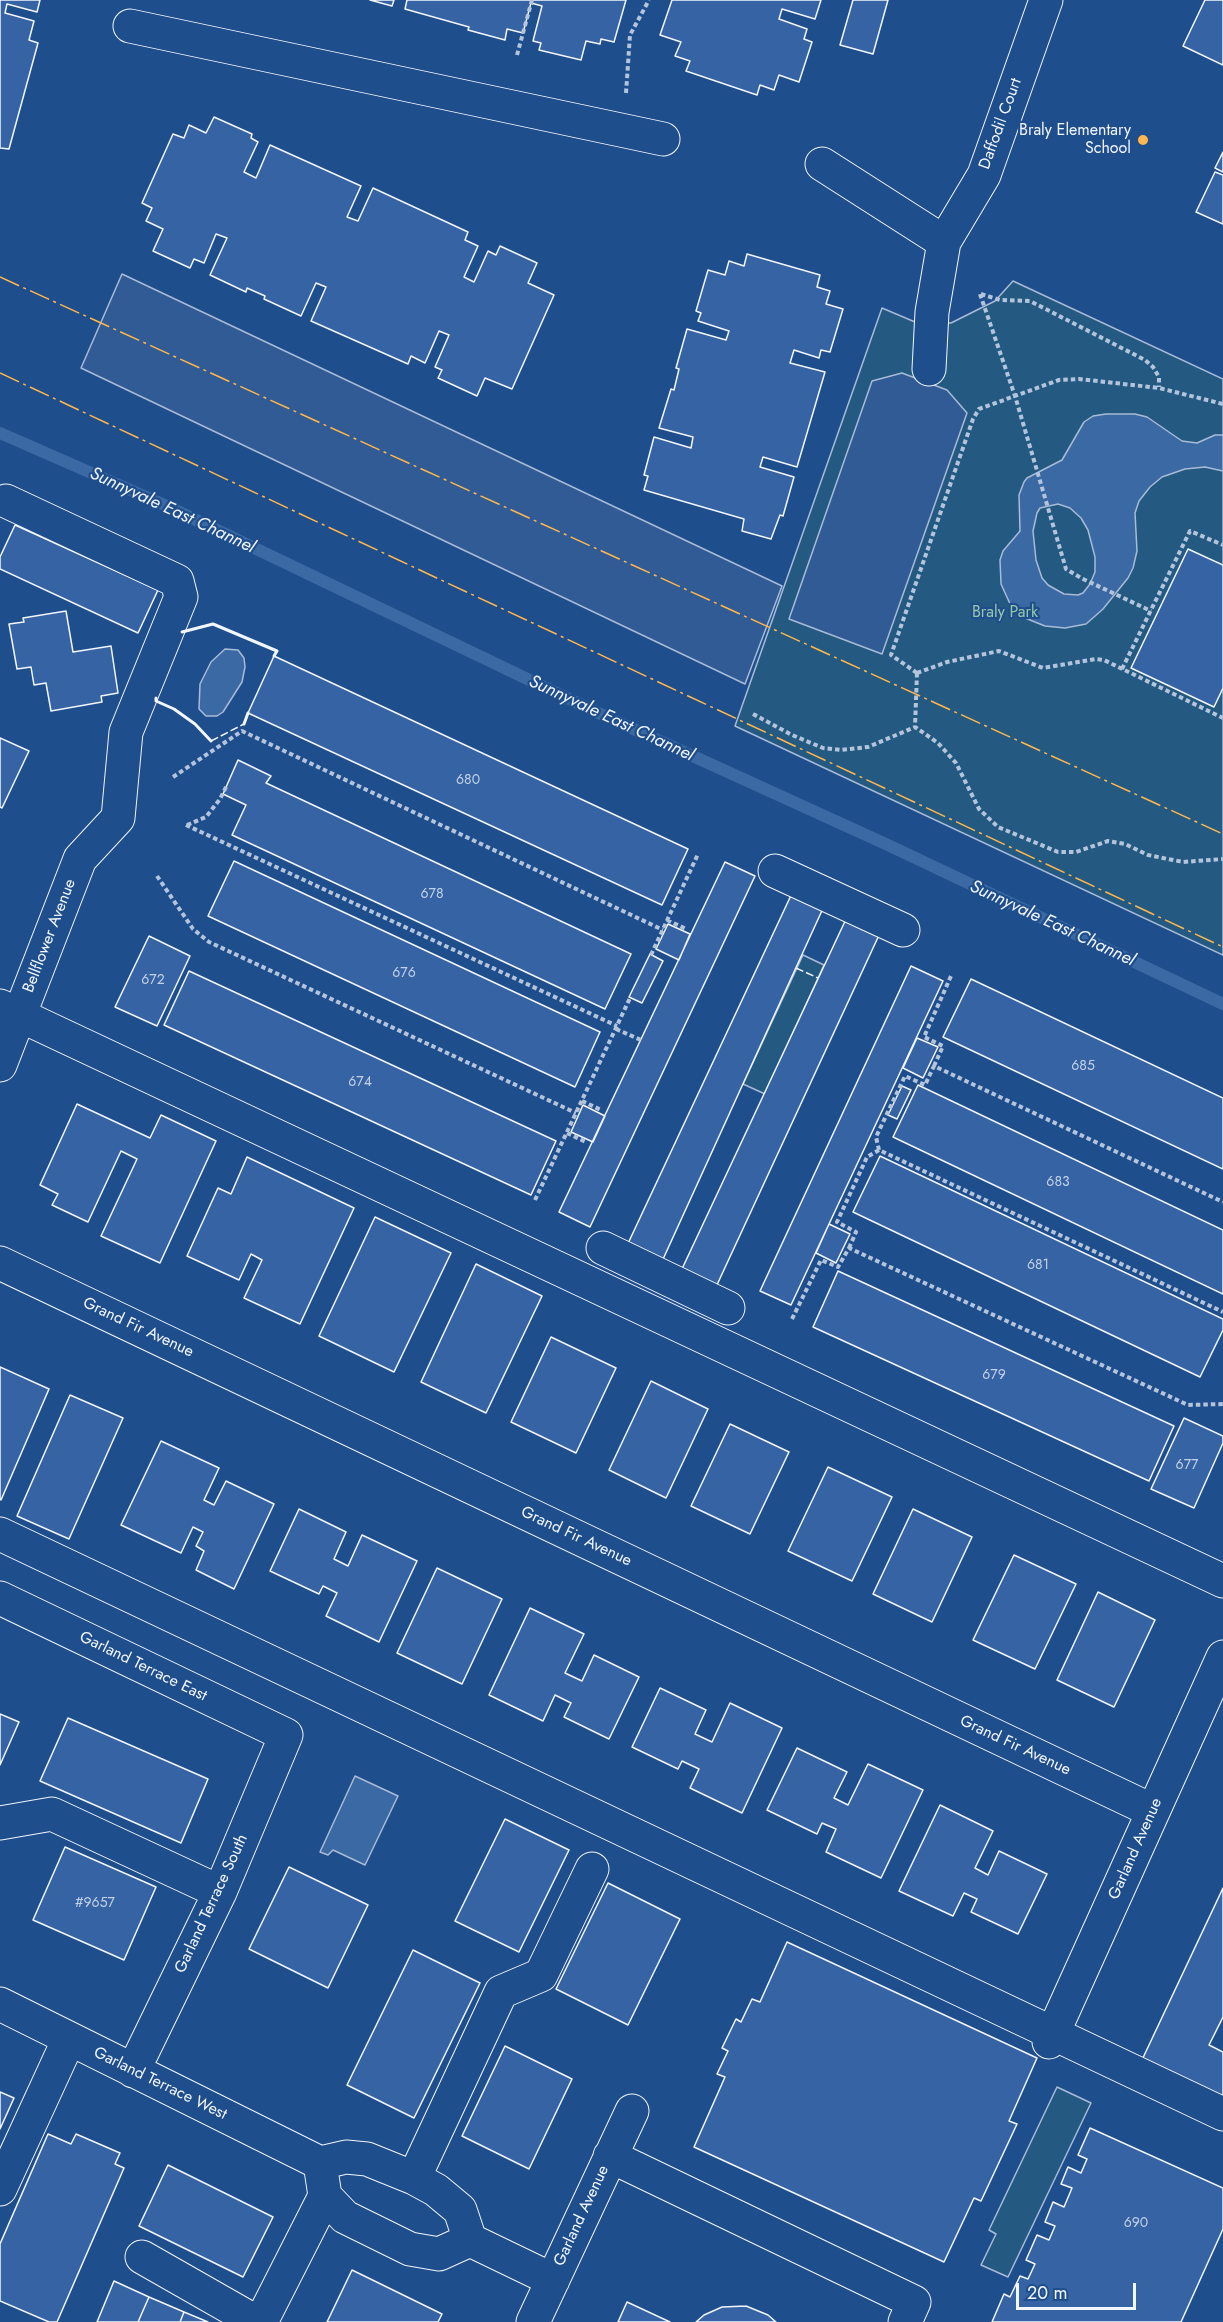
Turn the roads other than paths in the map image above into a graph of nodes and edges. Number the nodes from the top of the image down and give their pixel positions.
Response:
1 (1046, 0) edge
2 (130, 26) dead end
3 (663, 139) dead end
4 (822, 164) dead end
5 (944, 242) junction
6 (929, 369) dead end
7 (6, 501) dead end
8 (775, 872) dead end
9 (903, 930) dead end
10 (10, 1010) edge
11 (0, 1065) edge
12 (603, 1248) dead end
13 (0, 1263) edge
14 (728, 1308) dead end
15 (0, 1534) edge
16 (1223, 1581) edge
17 (0, 1598) edge
18 (1223, 1657) edge
19 (286, 1735) joint
20 (1153, 1811) junction
21 (0, 1822) edge
22 (592, 1869) dead end
23 (220, 1892) junction
24 (0, 2004) edge
25 (1051, 2037) junction
26 (69, 2039) junction
27 (133, 2071) junction
28 (632, 2111) dead end
29 (1223, 2114) edge
30 (610, 2156) junction
31 (320, 2163) junction
32 (414, 2178) junction
33 (0, 2189) edge
34 (325, 2196) junction
35 (470, 2240) junction
36 (142, 2257) dead end
37 (553, 2280) junction
38 (256, 2322) edge
39 (261, 2322) edge
40 (533, 2322) edge
41 (905, 2322) edge

1 - 5 street, Daffodil Court
2 - 3 street
4 - 5 street
5 - 6 street
7 - 10 street, Bellflower Avenue
8 - 9 street
10 - 11 street, Bellflower Avenue
10 - 16 street
12 - 14 street
13 - 20 street, Grand Fir Avenue
15 - 25 street
17 - 19 street, Garland Terrace East
18 - 20 street, Garland Avenue
19 - 23 street, Garland Terrace South
20 - 25 street, Garland Avenue
21 - 23 street
22 - 32 street
23 - 27 street, Garland Terrace South
24 - 26 street, Garland Terrace West
25 - 29 street
26 - 27 street, Garland Terrace West
26 - 33 street
27 - 31 street, Garland Terrace West
28 - 30 street, Garland Avenue
30 - 37 street, Garland Avenue
30 - 41 street
31 - 32 street
31 - 34 street
32 - 35 street
34 - 35 street
34 - 39 street
35 - 37 street
36 - 38 street
37 - 40 street, Garland Avenue

